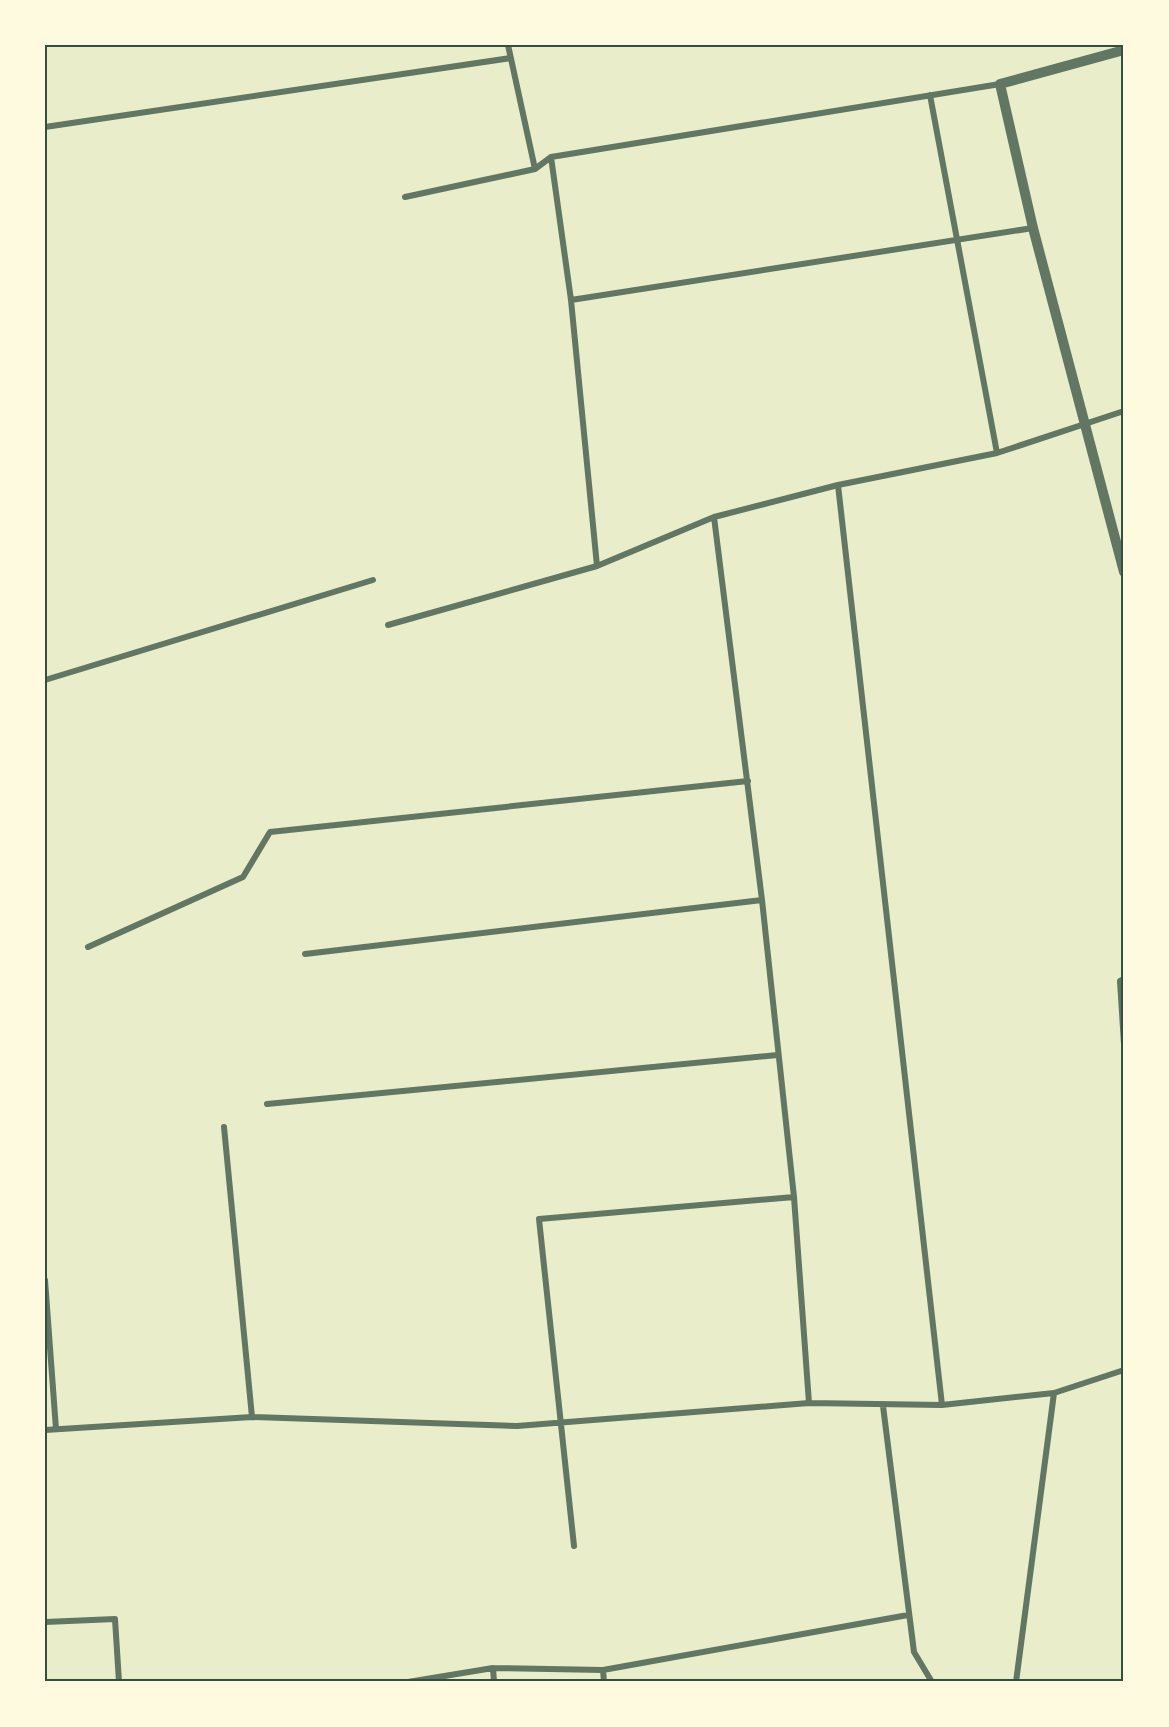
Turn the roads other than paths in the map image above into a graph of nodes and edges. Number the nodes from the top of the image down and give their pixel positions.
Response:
1 (508, 45) edge
2 (1124, 50) edge
3 (511, 58) junction
4 (1000, 84) junction
5 (930, 95) junction
6 (45, 127) edge
7 (551, 157) junction
8 (535, 169) junction
9 (405, 197) dead end
10 (1033, 228) junction
11 (957, 239) junction
12 (572, 300) junction
13 (1124, 411) edge
14 (1083, 425) junction
15 (997, 453) junction
16 (838, 485) junction
17 (714, 518) junction
18 (597, 566) junction
19 (1124, 572) edge
20 (373, 580) dead end
21 (388, 625) dead end
22 (45, 680) edge
23 (748, 781) junction
24 (762, 900) junction
25 (88, 947) dead end
26 (305, 954) dead end
27 (1124, 979) edge
28 (1124, 1044) edge
29 (778, 1055) junction
30 (267, 1104) dead end
31 (224, 1127) dead end
32 (794, 1197) junction
33 (45, 1280) edge
34 (1124, 1370) edge
35 (1054, 1393) junction
36 (809, 1403) junction
37 (942, 1405) junction
38 (882, 1406) junction
39 (252, 1417) junction
40 (559, 1423) junction
41 (56, 1429) junction
42 (45, 1430) edge
43 (574, 1546) dead end
44 (908, 1615) junction
45 (45, 1622) edge
46 (493, 1668) junction
47 (603, 1670) junction
48 (119, 1682) edge
49 (408, 1682) edge
50 (494, 1682) edge
51 (604, 1682) edge
52 (932, 1682) edge
53 (1016, 1682) edge

1 - 3 street
2 - 4 street
3 - 6 street
3 - 8 street
4 - 5 street
4 - 10 street
5 - 7 street
5 - 11 street
7 - 8 street
7 - 12 street
8 - 9 street
10 - 11 street
10 - 14 street
11 - 12 street
11 - 15 street
12 - 18 street
13 - 14 street
14 - 15 street
14 - 19 street
15 - 16 street
16 - 17 street
16 - 37 street
17 - 18 street
17 - 23 street
18 - 21 street
20 - 22 street
23 - 24 street
23 - 25 street
24 - 26 street
24 - 29 street
27 - 28 street
29 - 30 street
29 - 32 street
31 - 39 street
32 - 36 street
32 - 40 street
33 - 41 street
34 - 35 street
35 - 37 street
35 - 53 street
36 - 38 street
36 - 40 street
37 - 38 street
38 - 44 street
39 - 40 street
39 - 41 street
40 - 43 street
41 - 42 street
44 - 47 street
44 - 52 street
45 - 48 street
46 - 47 street
46 - 49 street
46 - 50 street
47 - 51 street

